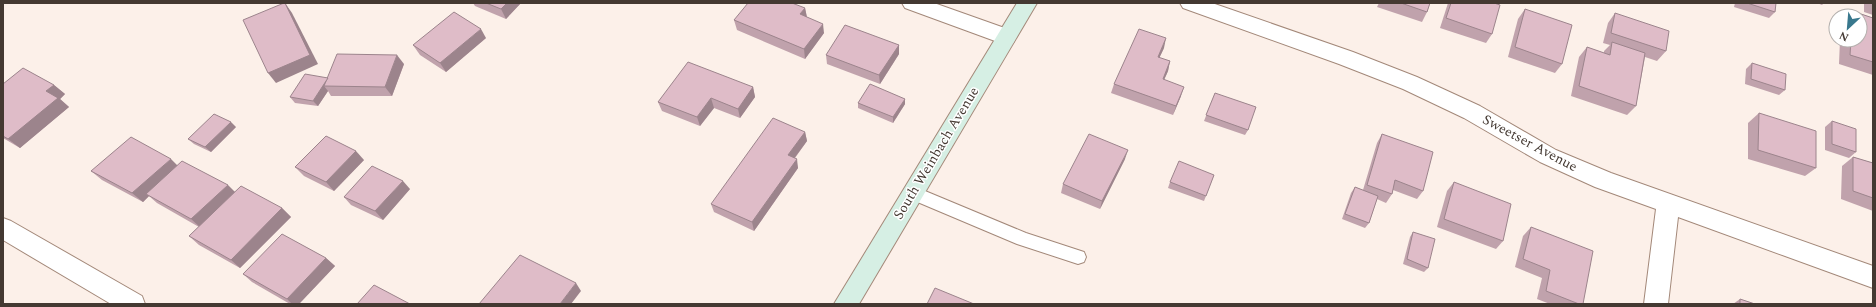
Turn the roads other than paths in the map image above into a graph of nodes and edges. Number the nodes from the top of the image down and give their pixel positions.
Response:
1 (912, 3) edge
2 (1027, 3) edge
3 (1190, 3) edge
4 (1006, 37) junction
5 (912, 193) junction
6 (1668, 204) junction
7 (3, 228) edge
8 (1078, 257) dead end
9 (1873, 277) edge
10 (133, 304) edge
11 (846, 304) edge
12 (1656, 304) edge

1 - 4 street
2 - 4 street, South Weinbach Avenue
3 - 6 street, Sweetser Avenue
4 - 5 street, South Weinbach Avenue
5 - 8 lane
5 - 11 street, South Weinbach Avenue
6 - 9 street, Sweetser Avenue
6 - 12 street
7 - 10 street

